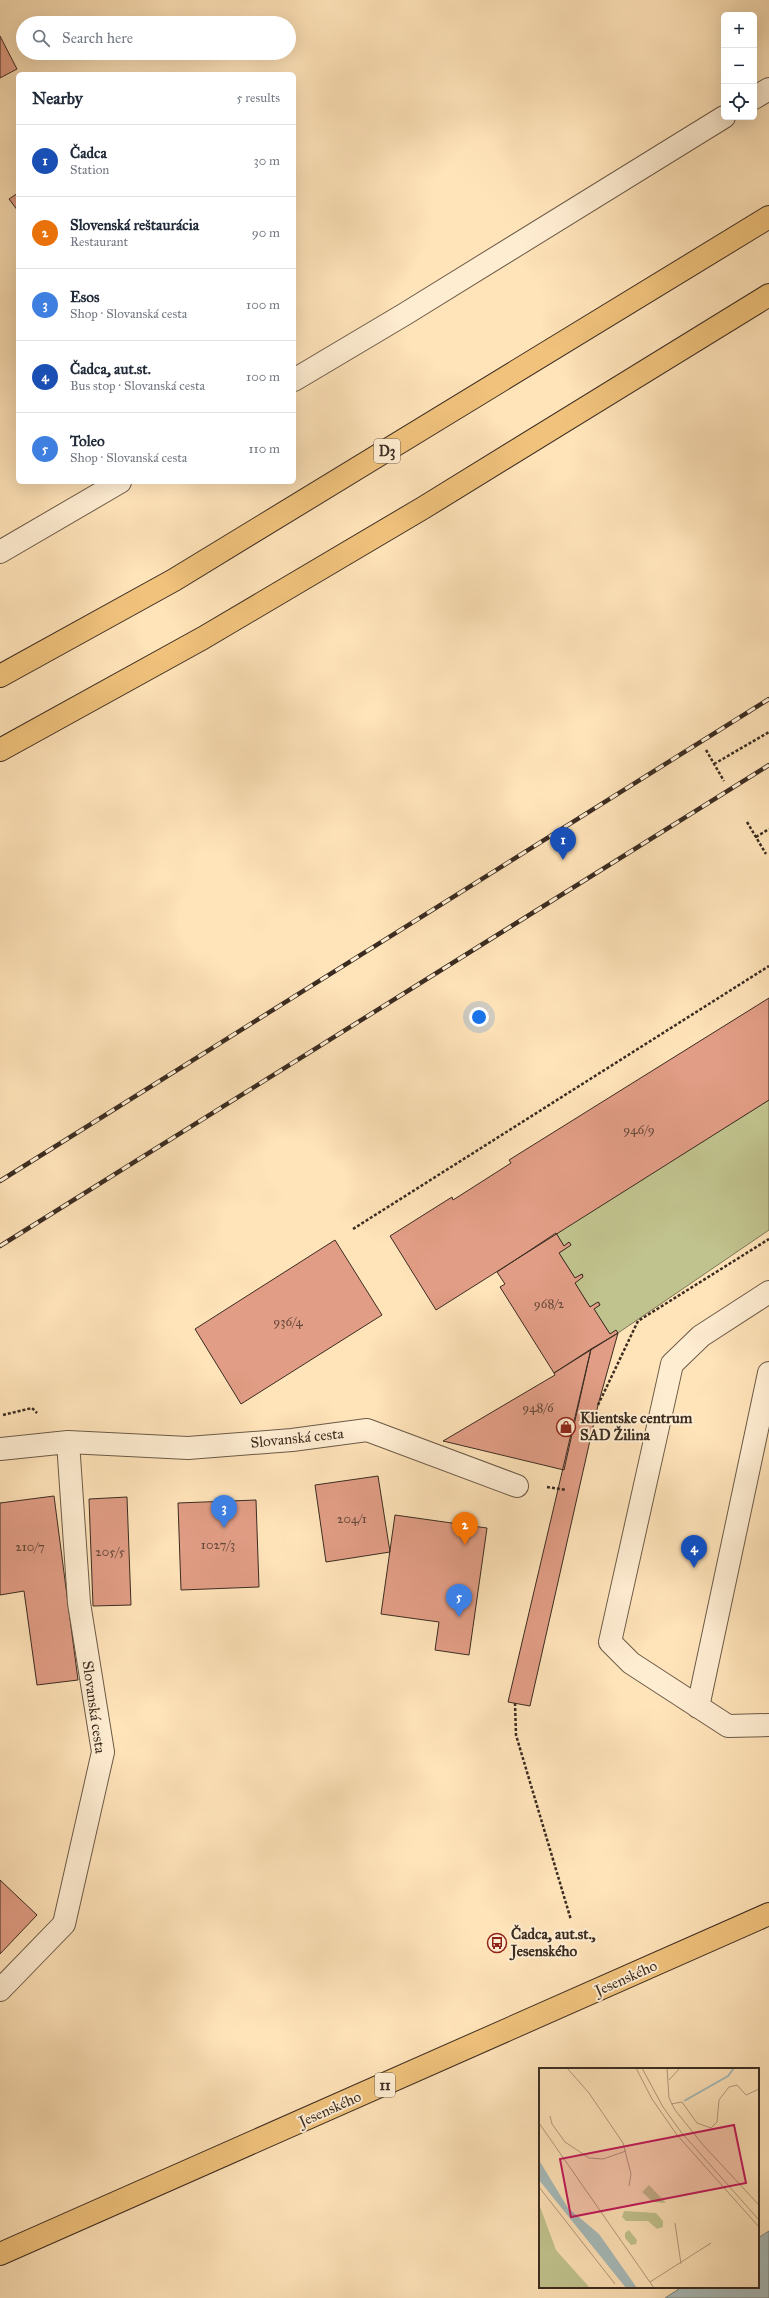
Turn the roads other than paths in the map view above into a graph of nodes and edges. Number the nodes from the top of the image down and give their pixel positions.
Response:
1 (769, 89) edge
2 (757, 96) edge
3 (721, 119) edge
4 (769, 218) edge
5 (769, 295) edge
6 (296, 379) edge
7 (117, 484) edge
8 (0, 552) edge
9 (0, 676) edge
10 (0, 750) edge
11 (769, 1292) edge
12 (769, 1373) edge
13 (68, 1442) junction
14 (0, 1449) edge
15 (517, 1486) dead end
16 (698, 1707) junction
17 (769, 1725) edge
18 (769, 1914) edge
19 (0, 1990) edge
20 (0, 2254) edge

1 - 2 street
3 - 6 street
4 - 9 main road, D3
5 - 10 main road
7 - 8 street
11 - 16 street
12 - 16 street
13 - 14 street, Slovanská cesta
13 - 15 street, Slovanská cesta
13 - 19 street, Slovanská cesta
16 - 17 street
18 - 20 main road, Jesenského / 11

